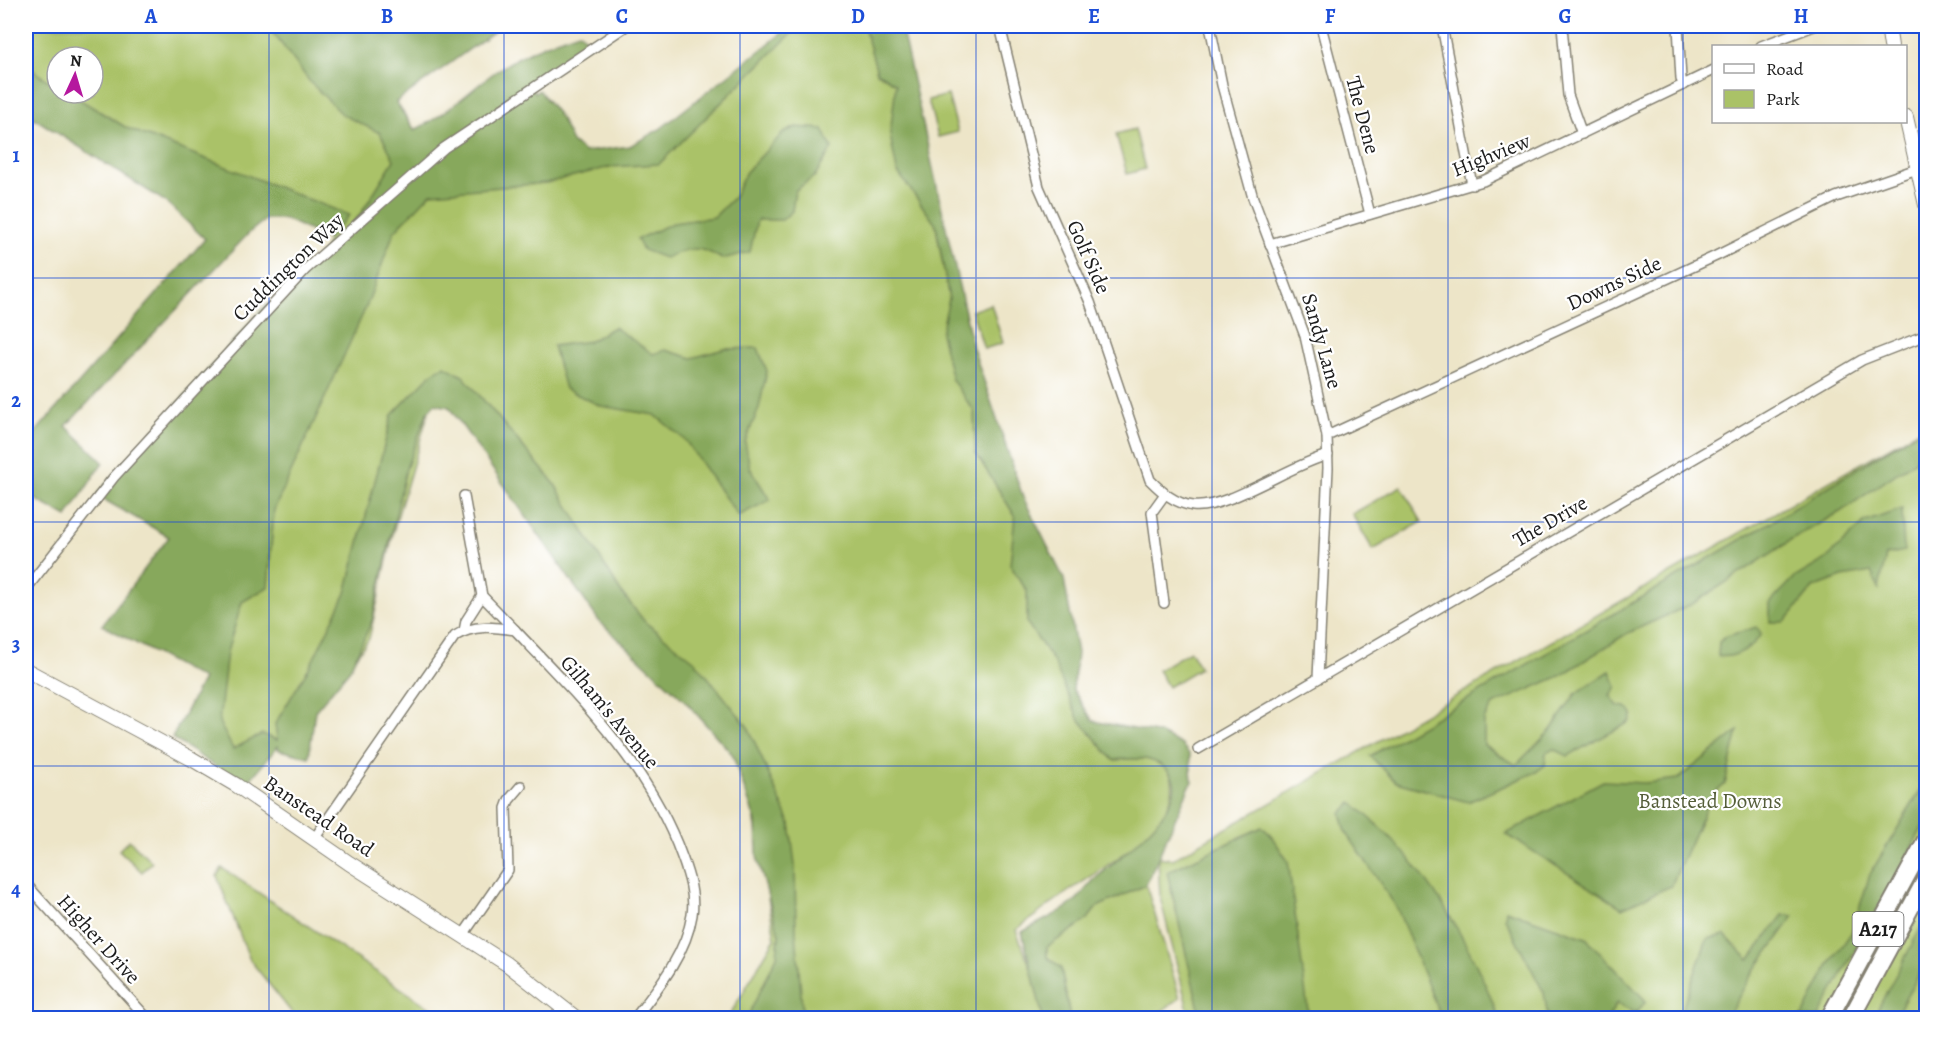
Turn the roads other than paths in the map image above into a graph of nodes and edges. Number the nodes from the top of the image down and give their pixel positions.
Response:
1 (626, 26) edge
2 (1000, 26) edge
3 (1210, 26) edge
4 (1321, 26) edge
5 (1442, 26) edge
6 (1562, 26) edge
7 (1678, 26) edge
8 (1814, 26) edge
9 (1888, 26) edge
10 (1764, 45) edge
11 (1891, 45) edge
12 (1712, 71) edge
13 (1684, 85) junction
14 (1906, 123) edge
15 (1582, 134) junction
16 (1917, 168) junction
17 (1472, 185) junction
18 (1926, 205) edge
19 (1370, 214) junction
20 (1270, 243) junction
21 (1926, 335) edge
22 (1327, 436) junction
23 (1328, 455) junction
24 (1165, 494) junction
25 (464, 496) dead end
26 (26, 589) edge
27 (482, 596) junction
28 (1164, 603) dead end
29 (515, 630) junction
30 (464, 631) junction
31 (26, 670) edge
32 (1317, 678) junction
33 (1198, 749) dead end
34 (521, 786) dead end
35 (314, 839) junction
36 (1926, 840) edge
37 (1926, 879) edge
38 (26, 884) edge
39 (463, 935) junction
40 (147, 1018) edge
41 (576, 1018) edge
42 (635, 1018) edge
43 (1830, 1018) edge
44 (1851, 1018) edge

1 - 26 street, Cuddington Way
2 - 24 street, Golf Side
3 - 20 street, Sandy Lane
4 - 19 street, The Dene
5 - 17 street
6 - 15 street
7 - 13 street
8 - 10 street
9 - 11 street
12 - 13 street, Highview
13 - 15 street, Highview
14 - 16 street
15 - 17 street, Highview
16 - 18 street
16 - 22 street, Downs Side
17 - 19 street, Highview
19 - 20 street, Highview
20 - 22 street, Sandy Lane
21 - 32 street, The Drive
22 - 23 street, Sandy Lane
23 - 24 street, Golf Side
23 - 32 street, Sandy Lane
24 - 28 street
25 - 27 street
27 - 29 street, Gilham's Avenue
27 - 30 street
29 - 30 street
29 - 42 street, Gilham's Avenue
30 - 35 street
31 - 35 street, Banstead Road
32 - 33 street, The Drive
34 - 39 street
35 - 39 street, Banstead Road
36 - 43 highway, A217
37 - 44 highway, A217
38 - 40 street, Higher Drive
39 - 41 street, Banstead Road

